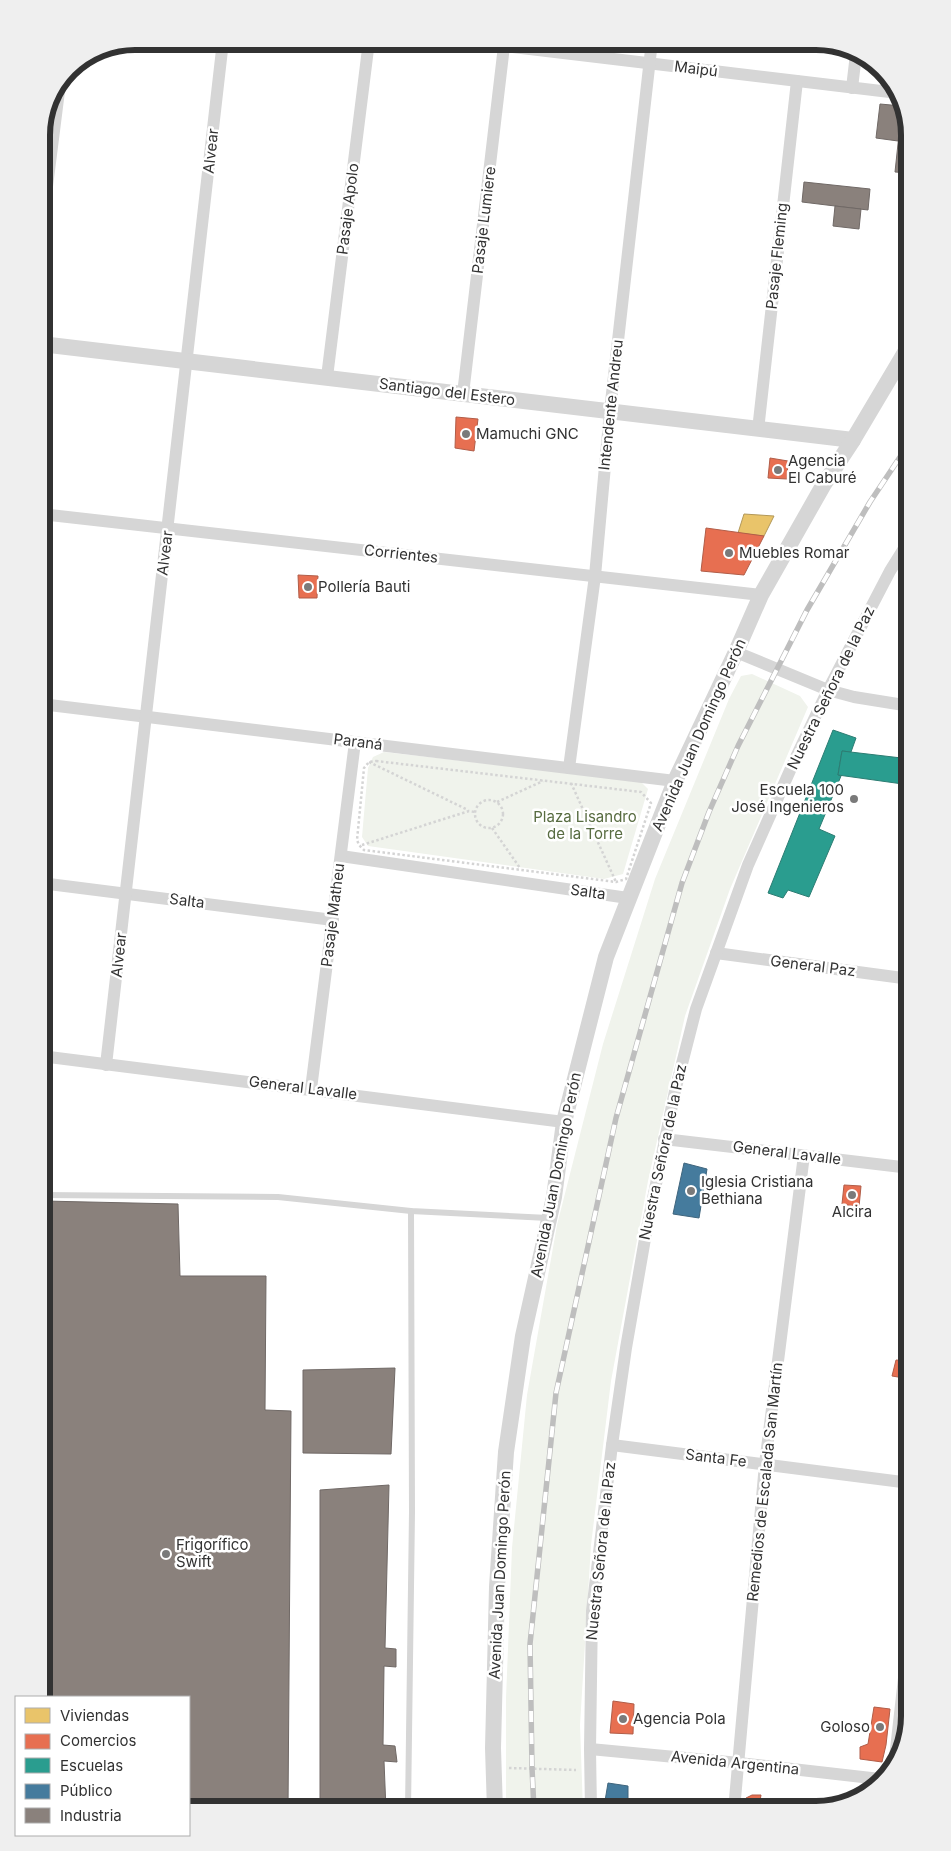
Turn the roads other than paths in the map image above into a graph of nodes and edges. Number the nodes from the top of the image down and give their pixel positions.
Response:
1 (222, 50) edge
2 (368, 50) edge
3 (504, 50) edge
4 (536, 50) edge
5 (651, 50) edge
6 (855, 60) edge
7 (649, 64) junction
8 (797, 81) junction
9 (852, 88) junction
10 (889, 92) edge
11 (58, 99) edge
12 (50, 162) edge
13 (50, 345) edge
14 (901, 359) edge
15 (187, 361) junction
16 (327, 377) junction
17 (463, 394) junction
18 (610, 411) junction
19 (758, 430) junction
20 (853, 440) junction
21 (50, 515) edge
22 (168, 528) junction
23 (901, 553) edge
24 (595, 576) junction
25 (761, 595) junction
26 (736, 652) junction
27 (828, 690) junction
28 (50, 705) edge
29 (901, 705) edge
30 (146, 717) junction
31 (356, 742) junction
32 (569, 768) junction
33 (674, 781) junction
34 (341, 856) junction
35 (50, 884) edge
36 (126, 893) junction
37 (622, 897) junction
38 (333, 920) junction
39 (716, 953) junction
40 (901, 978) edge
41 (50, 1057) edge
42 (106, 1065) junction
43 (311, 1089) junction
44 (564, 1122) junction
45 (664, 1139) junction
46 (804, 1155) junction
47 (901, 1167) edge
48 (50, 1195) edge
49 (412, 1211) junction
50 (550, 1218) junction
51 (612, 1445) junction
52 (765, 1464) junction
53 (901, 1482) edge
54 (901, 1705) edge
55 (897, 1740) edge
56 (590, 1749) junction
57 (739, 1763) junction
58 (873, 1779) edge
59 (408, 1801) edge
60 (495, 1801) edge
61 (591, 1801) edge
62 (735, 1801) edge

1 - 15 street, Alvear
2 - 16 street, Pasaje Apolo
3 - 17 street, Pasaje Lumiere
4 - 7 street, Maipú
5 - 7 street, Intendente Andreu
6 - 9 street
7 - 8 street, Maipú
7 - 18 street, Intendente Andreu
8 - 9 street, Maipú
8 - 19 street, Pasaje Fleming
9 - 10 street, Maipú
11 - 12 street
13 - 15 street, Santiago del Estero
14 - 20 street, Avenida Juan Domingo Perón
15 - 16 street, Santiago del Estero
15 - 22 street, Alvear
16 - 17 street, Santiago del Estero
17 - 18 street, Santiago del Estero
18 - 19 street, Santiago del Estero
18 - 24 street, Intendente Andreu
19 - 20 street, Santiago del Estero
20 - 25 street, Avenida Juan Domingo Perón
21 - 22 street, Corrientes
22 - 24 street, Corrientes
22 - 30 street, Alvear
23 - 27 street, Nuestra Señora de la Paz
24 - 25 street, Corrientes
24 - 32 street, Intendente Andreu
25 - 26 street, Avenida Juan Domingo Perón
26 - 27 street
26 - 33 street, Avenida Juan Domingo Perón
27 - 29 street
27 - 39 street, Nuestra Señora de la Paz
28 - 30 street, Paraná
30 - 31 street, Paraná
30 - 36 street, Alvear
31 - 32 street, Paraná
31 - 34 street, Pasaje Matheu
32 - 33 street, Paraná
33 - 37 street, Avenida Juan Domingo Perón
34 - 37 street, Salta
34 - 38 street, Pasaje Matheu
35 - 36 street, Salta
36 - 38 street, Salta
36 - 42 street, Alvear
37 - 44 street, Avenida Juan Domingo Perón
38 - 43 street, Pasaje Matheu
39 - 40 street, General Paz
39 - 45 street, Nuestra Señora de la Paz
41 - 42 street, General Lavalle
42 - 43 street, General Lavalle
43 - 44 street, General Lavalle
44 - 50 street, Avenida Juan Domingo Perón
45 - 46 street, General Lavalle
45 - 51 street, Nuestra Señora de la Paz
46 - 47 street, General Lavalle
46 - 52 street, Remedios de Escalada San Martín
48 - 49 lane
49 - 50 lane
49 - 59 lane
50 - 60 street, Avenida Juan Domingo Perón
51 - 52 street, Santa Fe
51 - 56 street, Nuestra Señora de la Paz
52 - 53 street, Santa Fe
52 - 57 street, Remedios de Escalada San Martín
54 - 55 street
56 - 57 street, Avenida Argentina
56 - 61 street, Nuestra Señora de la Paz
57 - 58 street, Avenida Argentina
57 - 62 street, Remedios de Escalada San Martín

